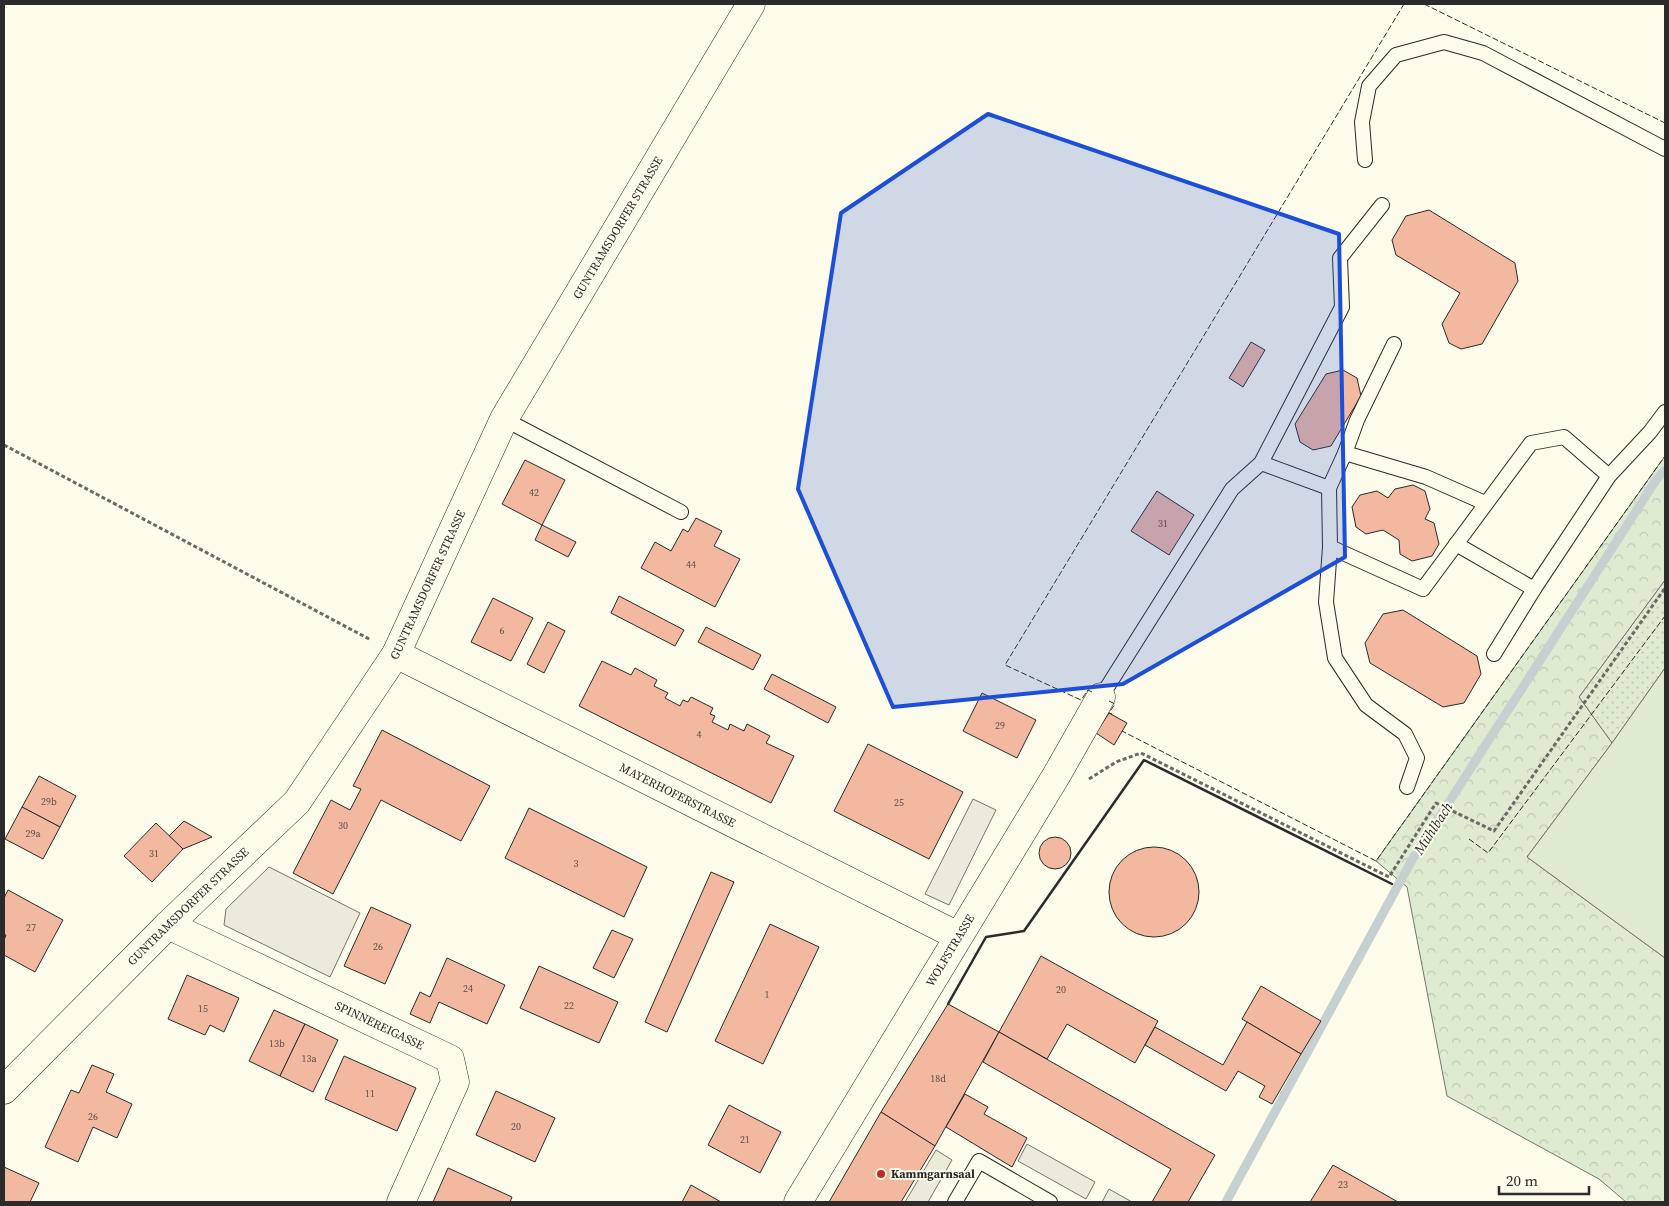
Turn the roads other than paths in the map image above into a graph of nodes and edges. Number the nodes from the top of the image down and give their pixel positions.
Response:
1 (751, 4) edge
2 (1665, 149) edge
3 (1365, 160) dead end
4 (1382, 205) dead end
5 (1394, 344) dead end
6 (1665, 412) edge
7 (504, 419) junction
8 (1345, 454) junction
9 (1261, 463) junction
10 (1609, 476) junction
11 (1329, 488) junction
12 (1486, 503) junction
13 (682, 512) dead end
14 (1456, 544) junction
15 (1330, 547) junction
16 (1534, 589) junction
17 (396, 654) junction
18 (1494, 654) dead end
19 (1101, 697) joint
20 (1407, 787) dead end
21 (168, 925) junction
22 (958, 936) junction
23 (4, 1090) edge
24 (401, 1202) edge
25 (798, 1202) edge
26 (955, 1202) edge
27 (1050, 1202) edge

1 - 7 street, GUNTRAMSDORFER STRASSE
2 - 3 lane
4 - 9 lane
5 - 8 lane
6 - 10 lane
7 - 13 lane
7 - 17 street, GUNTRAMSDORFER STRASSE
8 - 11 lane
8 - 12 lane
9 - 11 lane
9 - 19 lane
10 - 12 lane
10 - 16 lane
11 - 15 lane
12 - 14 lane
14 - 15 lane
14 - 16 lane
15 - 20 lane
16 - 18 lane
17 - 21 street, GUNTRAMSDORFER STRASSE
17 - 22 street, MAYERHOFERSTRASSE
19 - 22 street, WOLFSTRASSE
21 - 23 street, GUNTRAMSDORFER STRASSE
21 - 24 street, SPINNEREIGASSE
22 - 25 street, WOLFSTRASSE
26 - 27 lane

